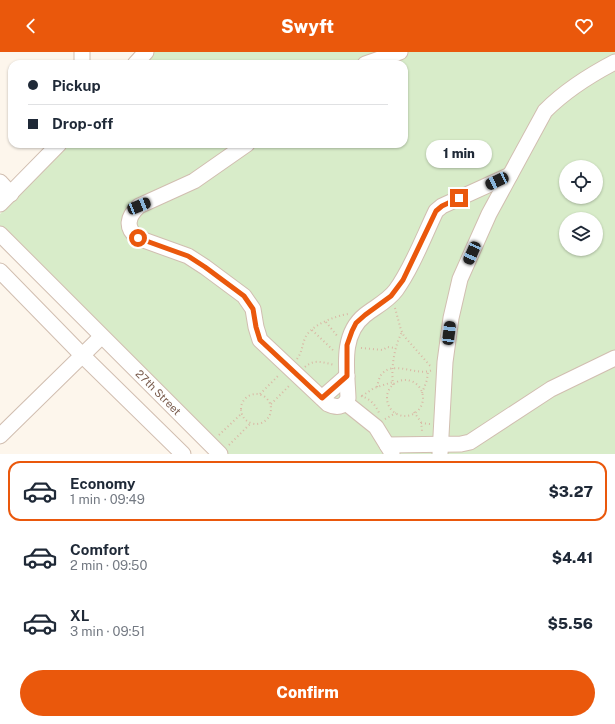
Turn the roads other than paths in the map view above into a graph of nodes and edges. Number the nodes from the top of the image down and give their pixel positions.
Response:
1 (146, 52) edge
2 (400, 52) edge
3 (139, 60) edge
4 (376, 60) edge
5 (615, 62) edge
6 (55, 148) edge
7 (241, 148) edge
8 (510, 175) junction
9 (0, 182) edge
10 (11, 194) junction
11 (0, 204) edge
12 (0, 234) edge
13 (0, 271) edge
14 (101, 336) junction
15 (83, 356) junction
16 (615, 358) edge
17 (343, 371) junction
18 (322, 398) junction
19 (346, 403) junction
20 (0, 436) edge
21 (440, 449) edge
22 (390, 450) edge
23 (215, 451) edge
24 (183, 454) edge

1 - 3 street
2 - 4 street
5 - 8 street
6 - 10 street
7 - 18 street
8 - 17 street
8 - 21 street
9 - 10 street
10 - 11 street
12 - 14 street, 27th Street
13 - 15 street
14 - 15 street
14 - 23 street, 27th Street
15 - 20 street
15 - 24 street
16 - 21 street
17 - 18 street
17 - 19 street
18 - 19 street
19 - 22 street
21 - 22 street

